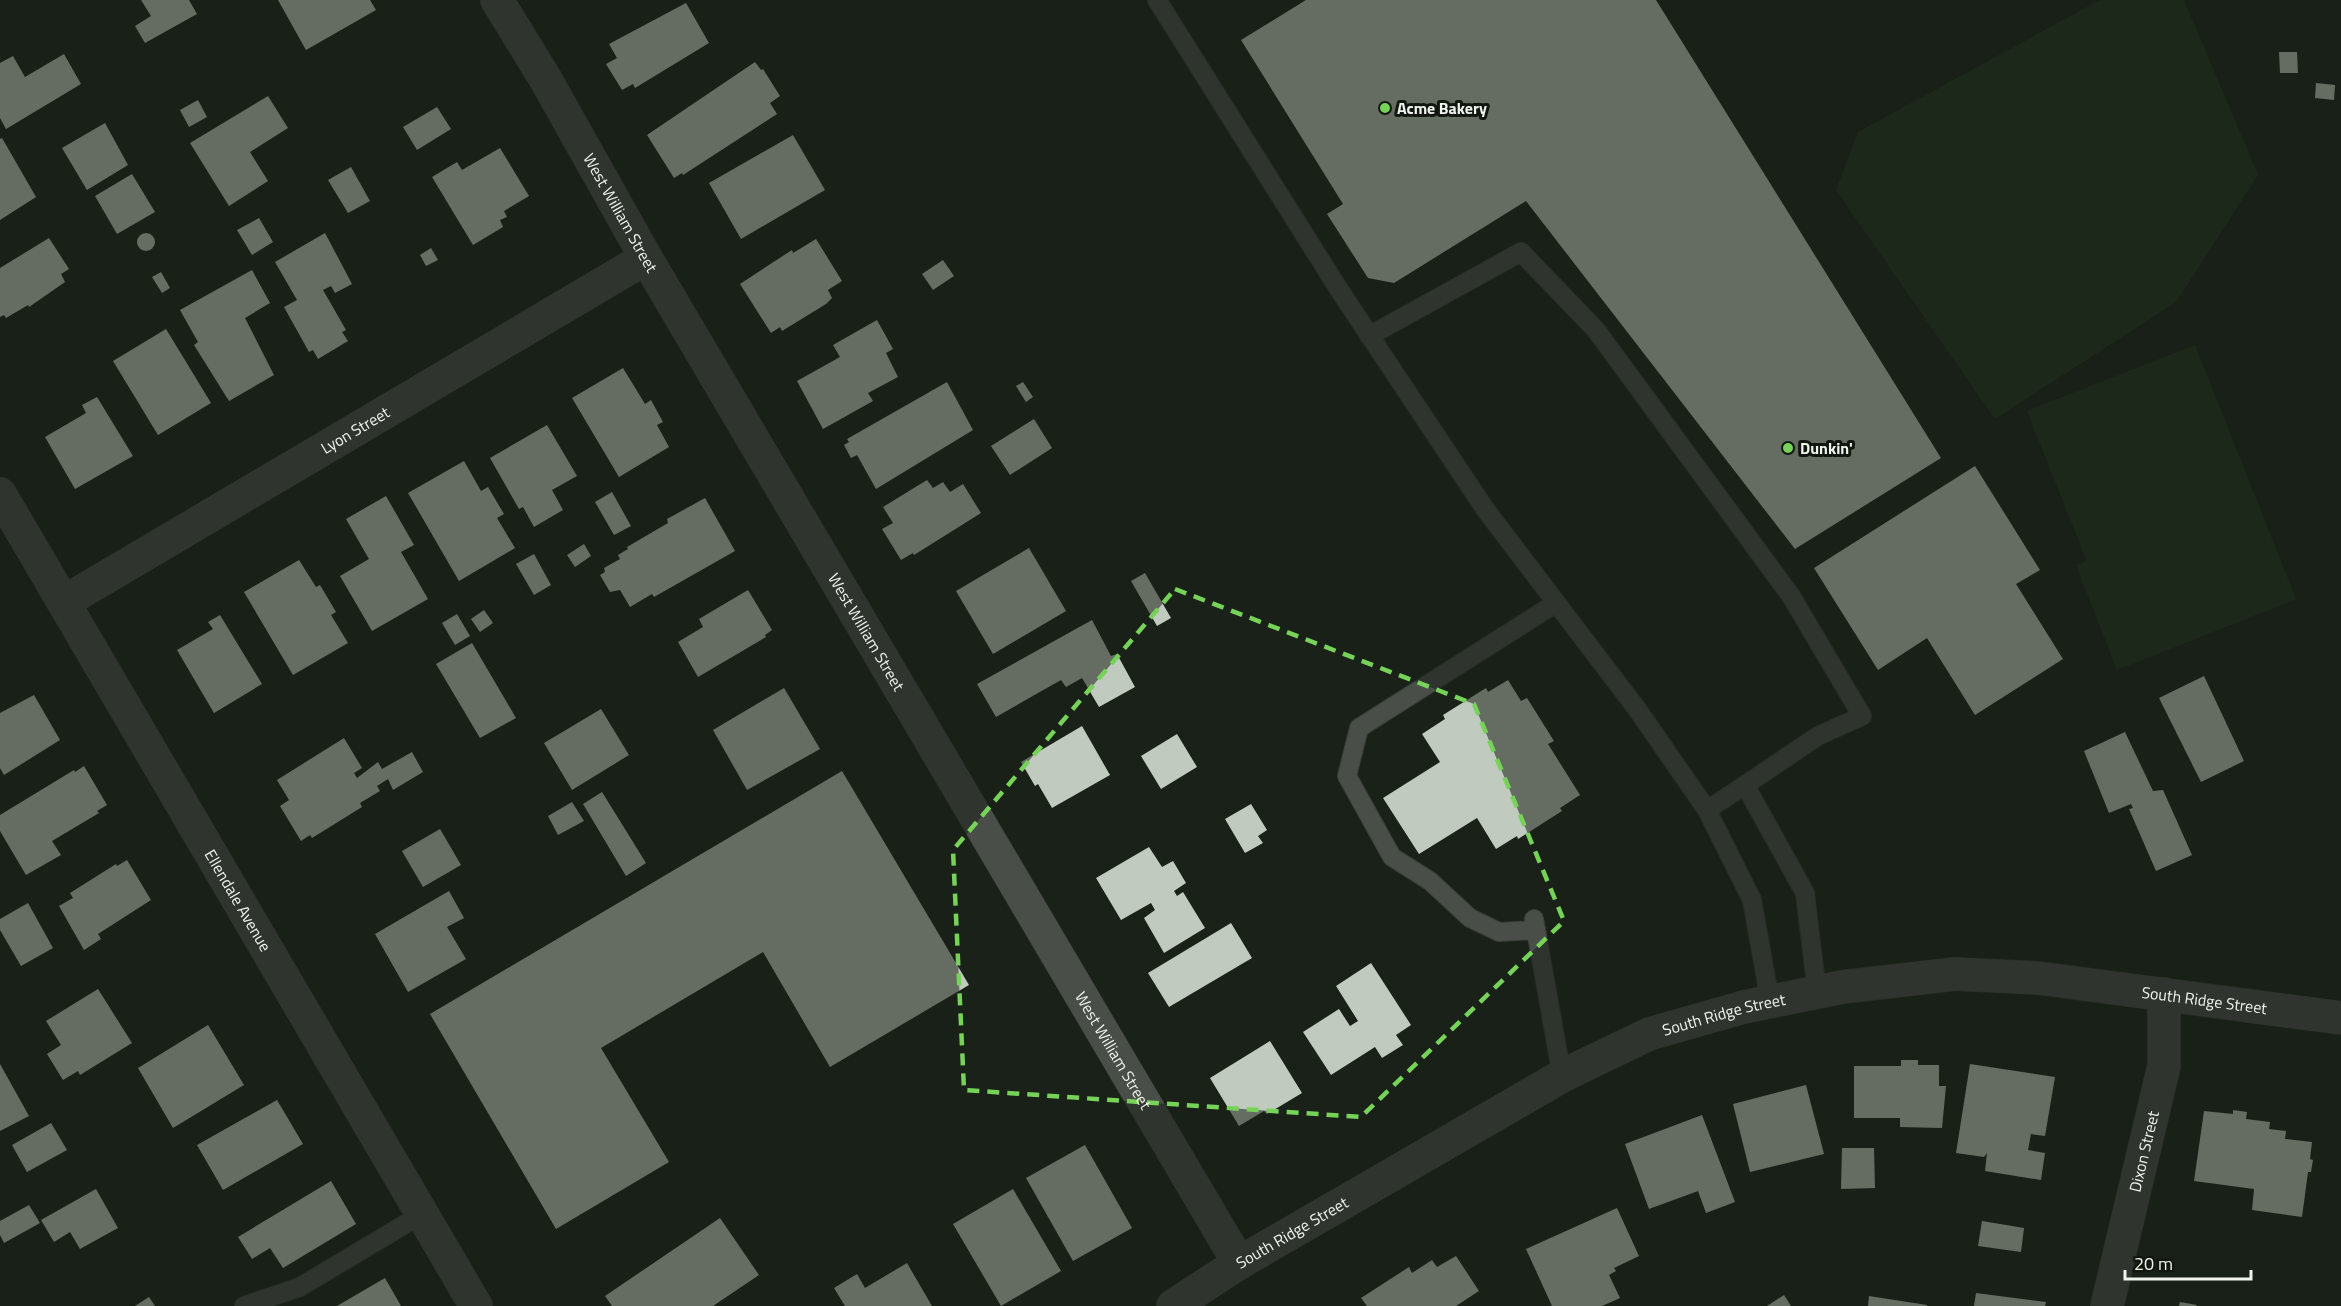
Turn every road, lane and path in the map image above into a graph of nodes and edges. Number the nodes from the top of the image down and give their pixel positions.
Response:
1 (497, 0) edge
2 (1157, 0) edge
3 (646, 258) junction
4 (1369, 336) junction
5 (0, 494) edge
6 (64, 602) junction
7 (1556, 603) junction
8 (1745, 785) junction
9 (1707, 810) junction
10 (1817, 992) junction
11 (2164, 994) junction
12 (1770, 1001) junction
13 (2341, 1018) edge
14 (1562, 1076) junction
15 (422, 1214) junction
16 (1239, 1263) junction
17 (244, 1306) edge
18 (476, 1306) edge
19 (1173, 1306) edge
20 (2107, 1306) edge

1 - 3 street, West William Street
2 - 4 lane
3 - 6 street, Lyon Street
3 - 16 street, West William Street
4 - 7 lane
4 - 8 lane
5 - 6 street, Ellendale Avenue
6 - 15 street, Ellendale Avenue
7 - 9 lane
7 - 14 lane
8 - 9 lane
8 - 10 lane
9 - 12 lane
10 - 11 street, South Ridge Street
10 - 12 street, South Ridge Street
11 - 13 street, South Ridge Street
11 - 20 street, Dixon Street
12 - 14 street, South Ridge Street
14 - 16 street, South Ridge Street
15 - 17 lane
15 - 18 street, Ellendale Avenue
16 - 19 street, South Ridge Street

